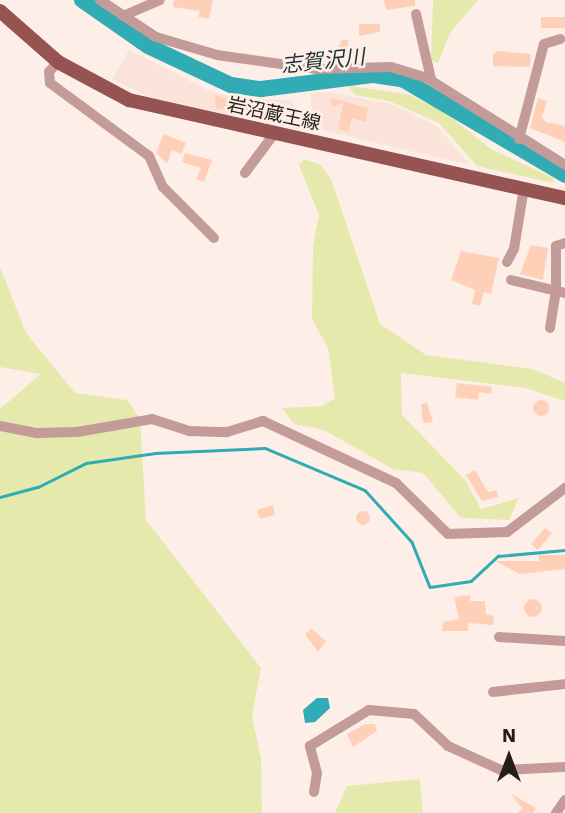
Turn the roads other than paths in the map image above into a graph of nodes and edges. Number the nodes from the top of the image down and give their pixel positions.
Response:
1 (100, 0) edge
2 (160, 0) edge
3 (2, 13) edge
4 (416, 14) dead end
5 (123, 16) junction
6 (560, 38) dead end
7 (58, 62) junction
8 (431, 79) junction
9 (274, 134) junction
10 (519, 139) junction
11 (565, 165) edge
12 (245, 173) dead end
13 (524, 188) junction
14 (565, 198) edge
15 (214, 239) dead end
16 (565, 243) edge
17 (507, 261) dead end
18 (511, 280) dead end
19 (561, 293) edge
20 (550, 328) dead end
21 (0, 426) edge
22 (565, 488) edge
23 (499, 636) dead end
24 (565, 641) edge
25 (565, 684) edge
26 (493, 692) dead end
27 (565, 767) edge
28 (314, 792) dead end
29 (565, 800) edge
30 (556, 813) edge

1 - 5 street
2 - 5 street
3 - 7 main road, 岩沼蔵王線
4 - 8 street
5 - 8 street
6 - 10 street
7 - 9 main road, 岩沼蔵王線
7 - 15 street
8 - 10 street
9 - 12 street
9 - 13 main road, 岩沼蔵王線
10 - 11 street
13 - 14 main road, 岩沼蔵王線
13 - 17 street
16 - 19 street
18 - 19 street
19 - 20 street
21 - 22 street
23 - 24 street
25 - 26 street
27 - 28 street
29 - 30 street

